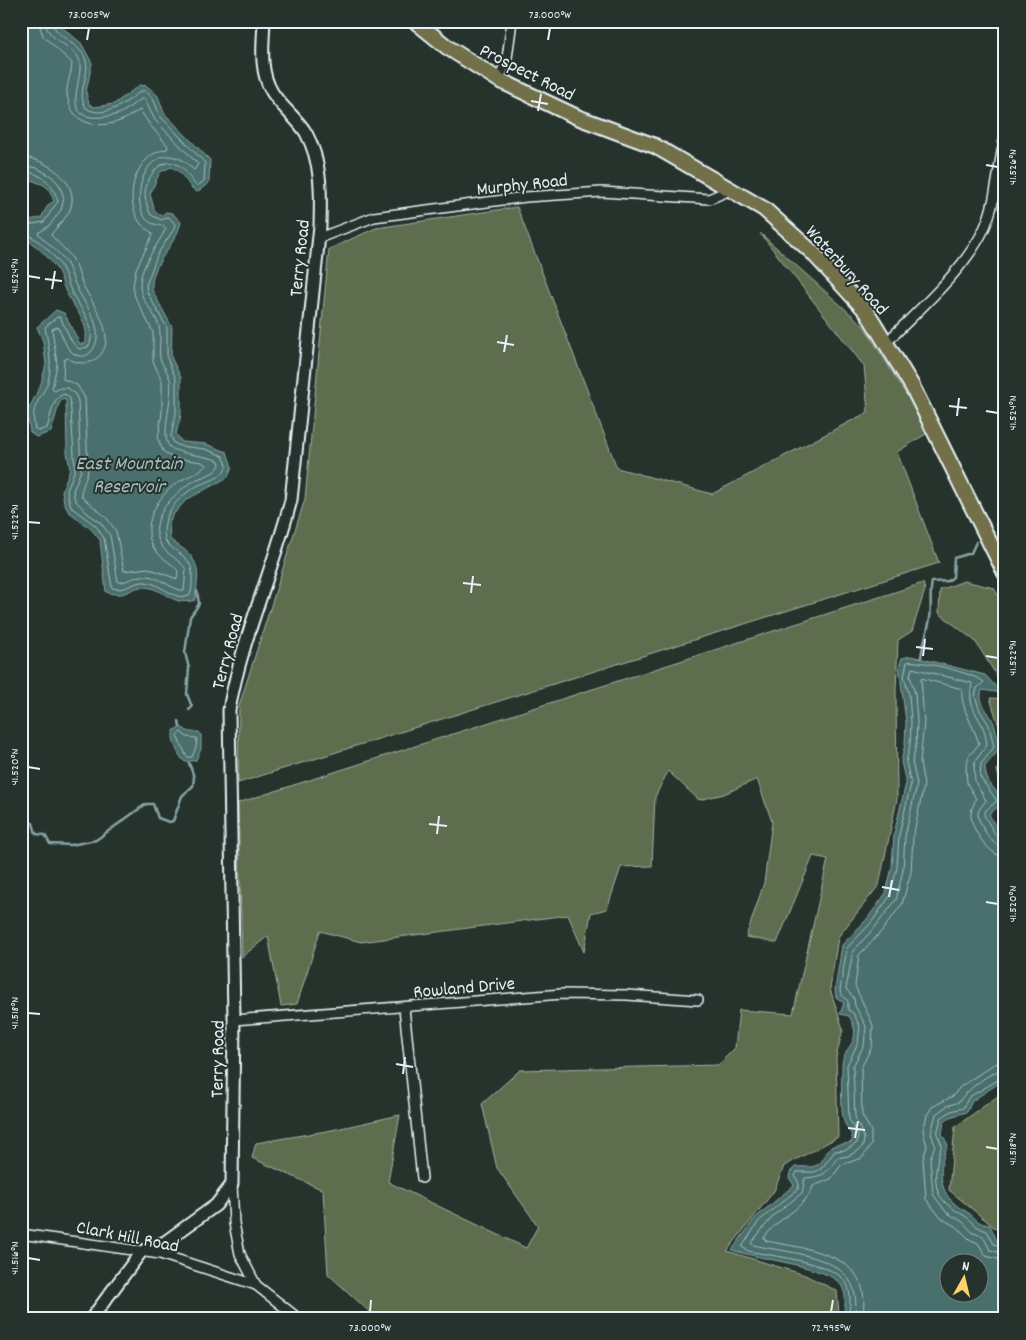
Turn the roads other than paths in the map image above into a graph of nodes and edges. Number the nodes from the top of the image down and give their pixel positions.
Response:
1 (264, 21) edge
2 (415, 21) edge
3 (512, 21) edge
4 (498, 80) junction
5 (577, 117) joint
6 (1005, 136) edge
7 (1001, 183) edge
8 (730, 190) junction
9 (319, 238) junction
10 (886, 343) junction
11 (1005, 573) edge
12 (698, 1000) dead end
13 (404, 1008) junction
14 (234, 1020) junction
15 (422, 1178) dead end
16 (232, 1184) junction
17 (21, 1234) edge
18 (141, 1252) junction
19 (256, 1285) junction
20 (91, 1319) edge
21 (299, 1319) edge

1 - 9 street, Terry Road
2 - 4 main road, Prospect Road
3 - 4 street
4 - 5 main road, Prospect Road
5 - 8 main road, Waterbury Road
6 - 7 street
7 - 10 street
8 - 9 street, Murphy Road
8 - 10 main road, Waterbury Road
9 - 14 street, Terry Road
10 - 11 main road, Waterbury Road
12 - 13 street, Rowland Drive
13 - 14 street, Rowland Drive
13 - 15 street
14 - 16 street, Terry Road
16 - 18 street
16 - 19 street, Terry Road
17 - 18 street, Clark Hill Road
18 - 19 street, Clark Hill Road
18 - 20 street
19 - 21 street

